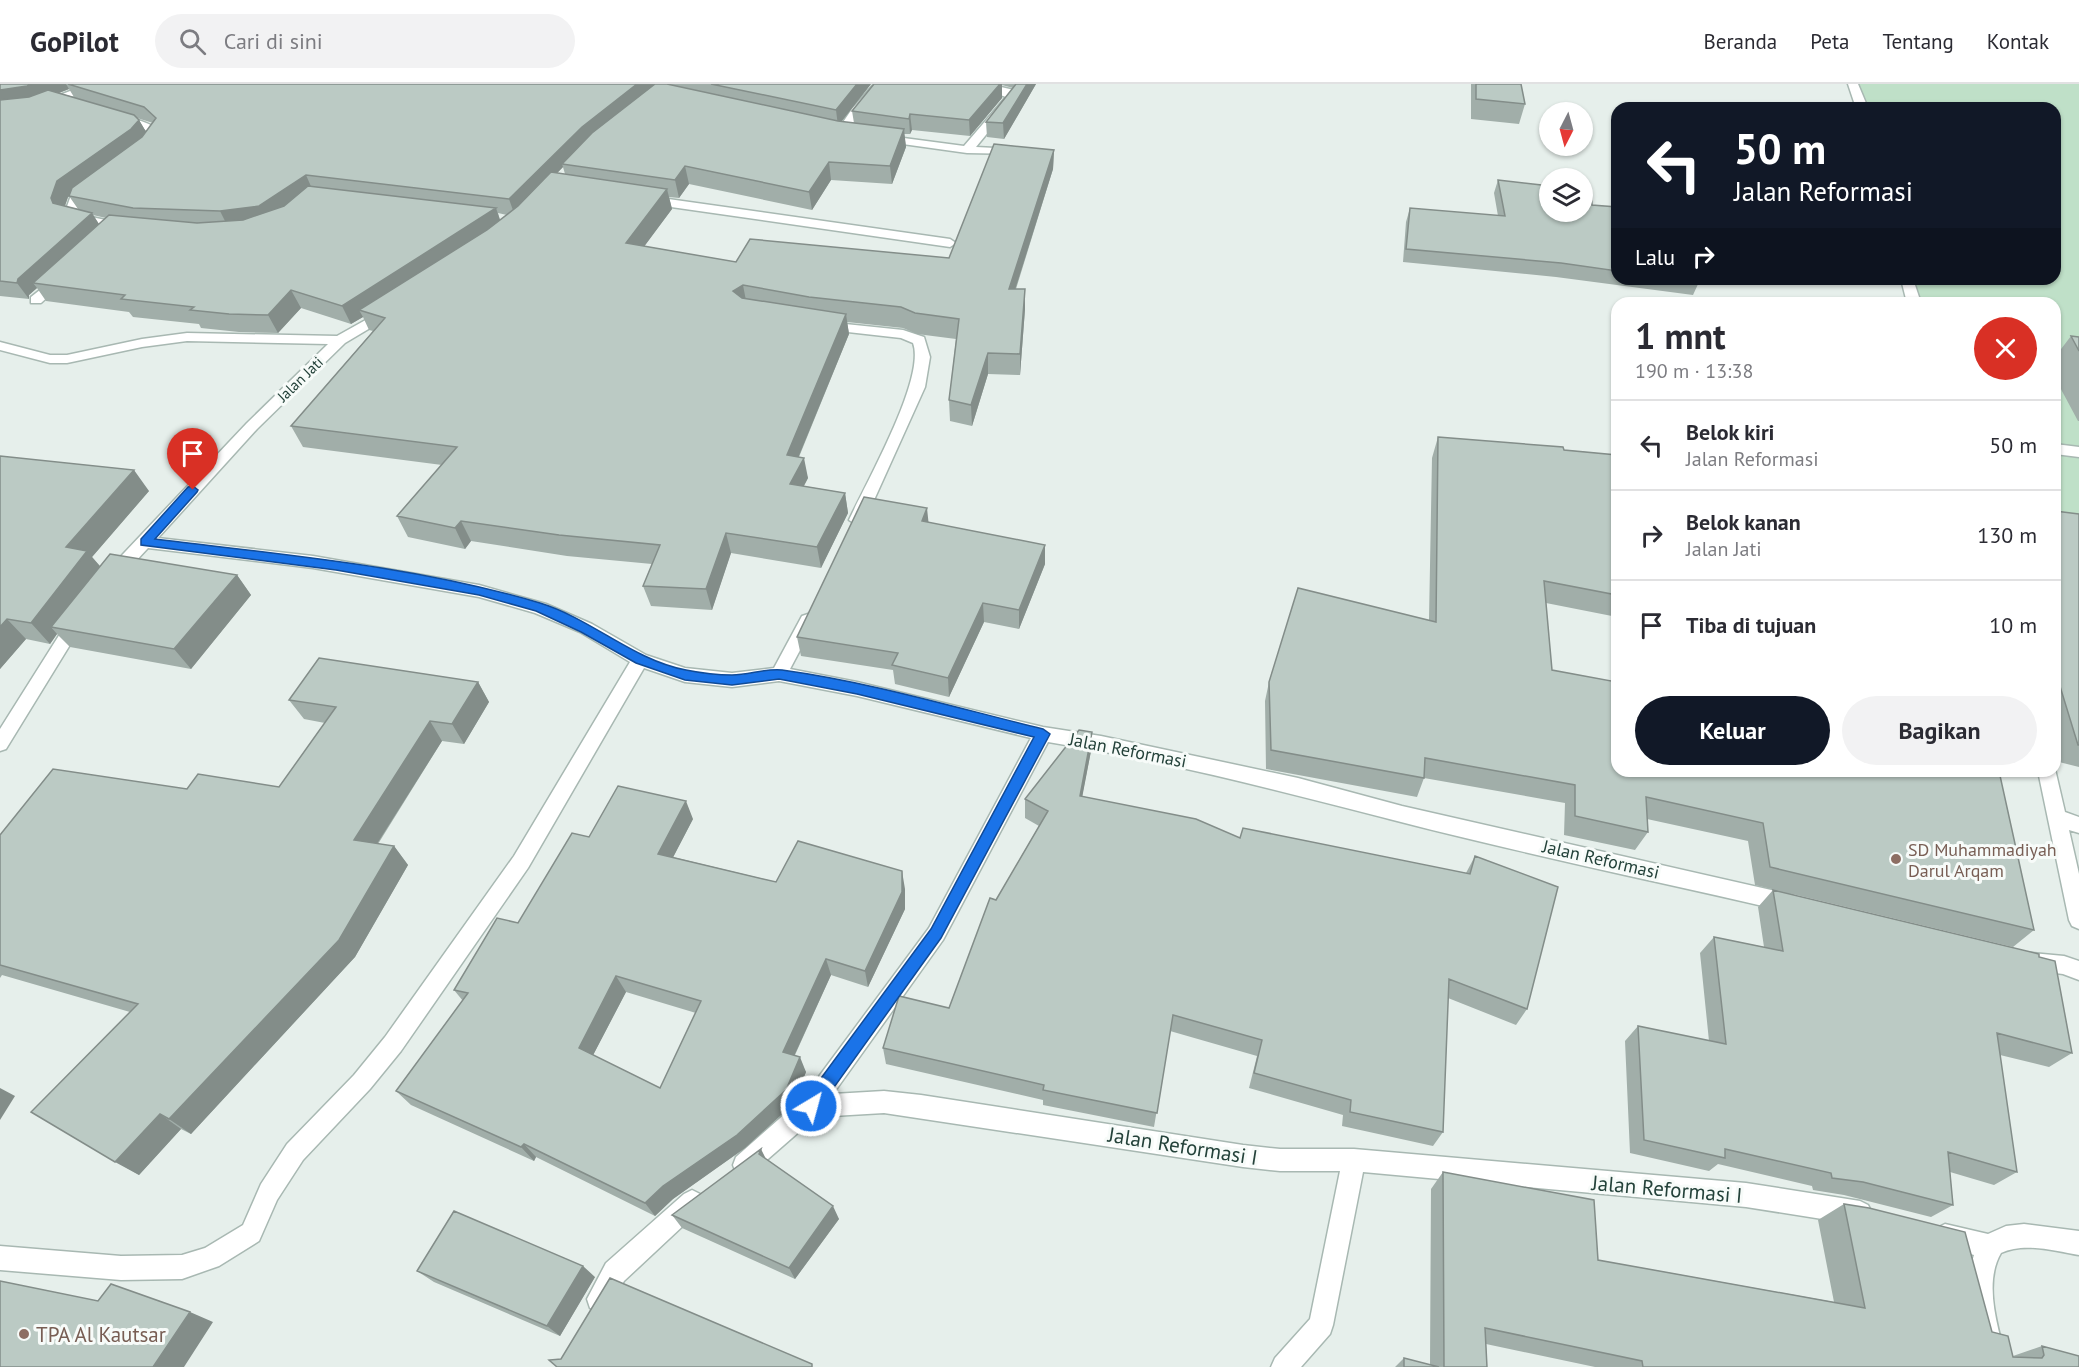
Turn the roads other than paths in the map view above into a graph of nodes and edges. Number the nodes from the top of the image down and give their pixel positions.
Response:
1 (98, 84) edge
2 (880, 84) edge
3 (973, 84) edge
4 (1853, 84) edge
5 (59, 100) junction
6 (1860, 102) edge
7 (81, 107) edge
8 (0, 112) edge
9 (104, 114) edge
10 (967, 150) junction
11 (1032, 153) edge
12 (137, 155) edge
13 (101, 182) edge
14 (635, 198) edge
15 (100, 241) edge
16 (950, 243) dead end
17 (68, 271) edge
18 (36, 300) edge
19 (397, 305) edge
20 (812, 324) edge
21 (340, 340) junction
22 (0, 346) edge
23 (2061, 450) edge
24 (2079, 452) edge
25 (852, 529) edge
26 (145, 542) junction
27 (107, 582) edge
28 (88, 607) edge
29 (814, 609) edge
30 (640, 660) junction
31 (779, 674) junction
32 (1043, 734) junction
33 (1, 740) edge
34 (2049, 777) edge
35 (2059, 818) junction
36 (2079, 825) edge
37 (1812, 909) edge
38 (2079, 920) edge
39 (2010, 957) edge
40 (2079, 971) edge
41 (811, 1106) junction
42 (1354, 1160) junction
43 (1877, 1218) edge
44 (1922, 1230) edge
45 (2079, 1243) edge
46 (1990, 1247) junction
47 (0, 1258) edge
48 (587, 1319) edge
49 (1284, 1367) edge
50 (1995, 1367) edge

1 - 5 street
2 - 10 street
3 - 10 street
4 - 6 street
5 - 7 street
5 - 8 street
9 - 12 street
10 - 11 street
13 - 15 street
14 - 16 street
17 - 18 street
19 - 21 street, Jalan Jati
20 - 25 street
21 - 22 street
21 - 26 street, Jalan Jati
23 - 24 street
26 - 27 street, Jalan Jati
26 - 30 street, Jalan Reformasi
28 - 33 street
29 - 31 street
30 - 31 street, Jalan Reformasi
30 - 47 street
31 - 32 street, Jalan Reformasi
32 - 37 street, Jalan Reformasi
32 - 41 street
34 - 35 street
35 - 36 street
35 - 38 street
39 - 40 street
41 - 42 street, Jalan Reformasi I
41 - 48 street
42 - 43 street, Jalan Reformasi I
42 - 49 street
44 - 46 street
45 - 46 street
46 - 50 street

